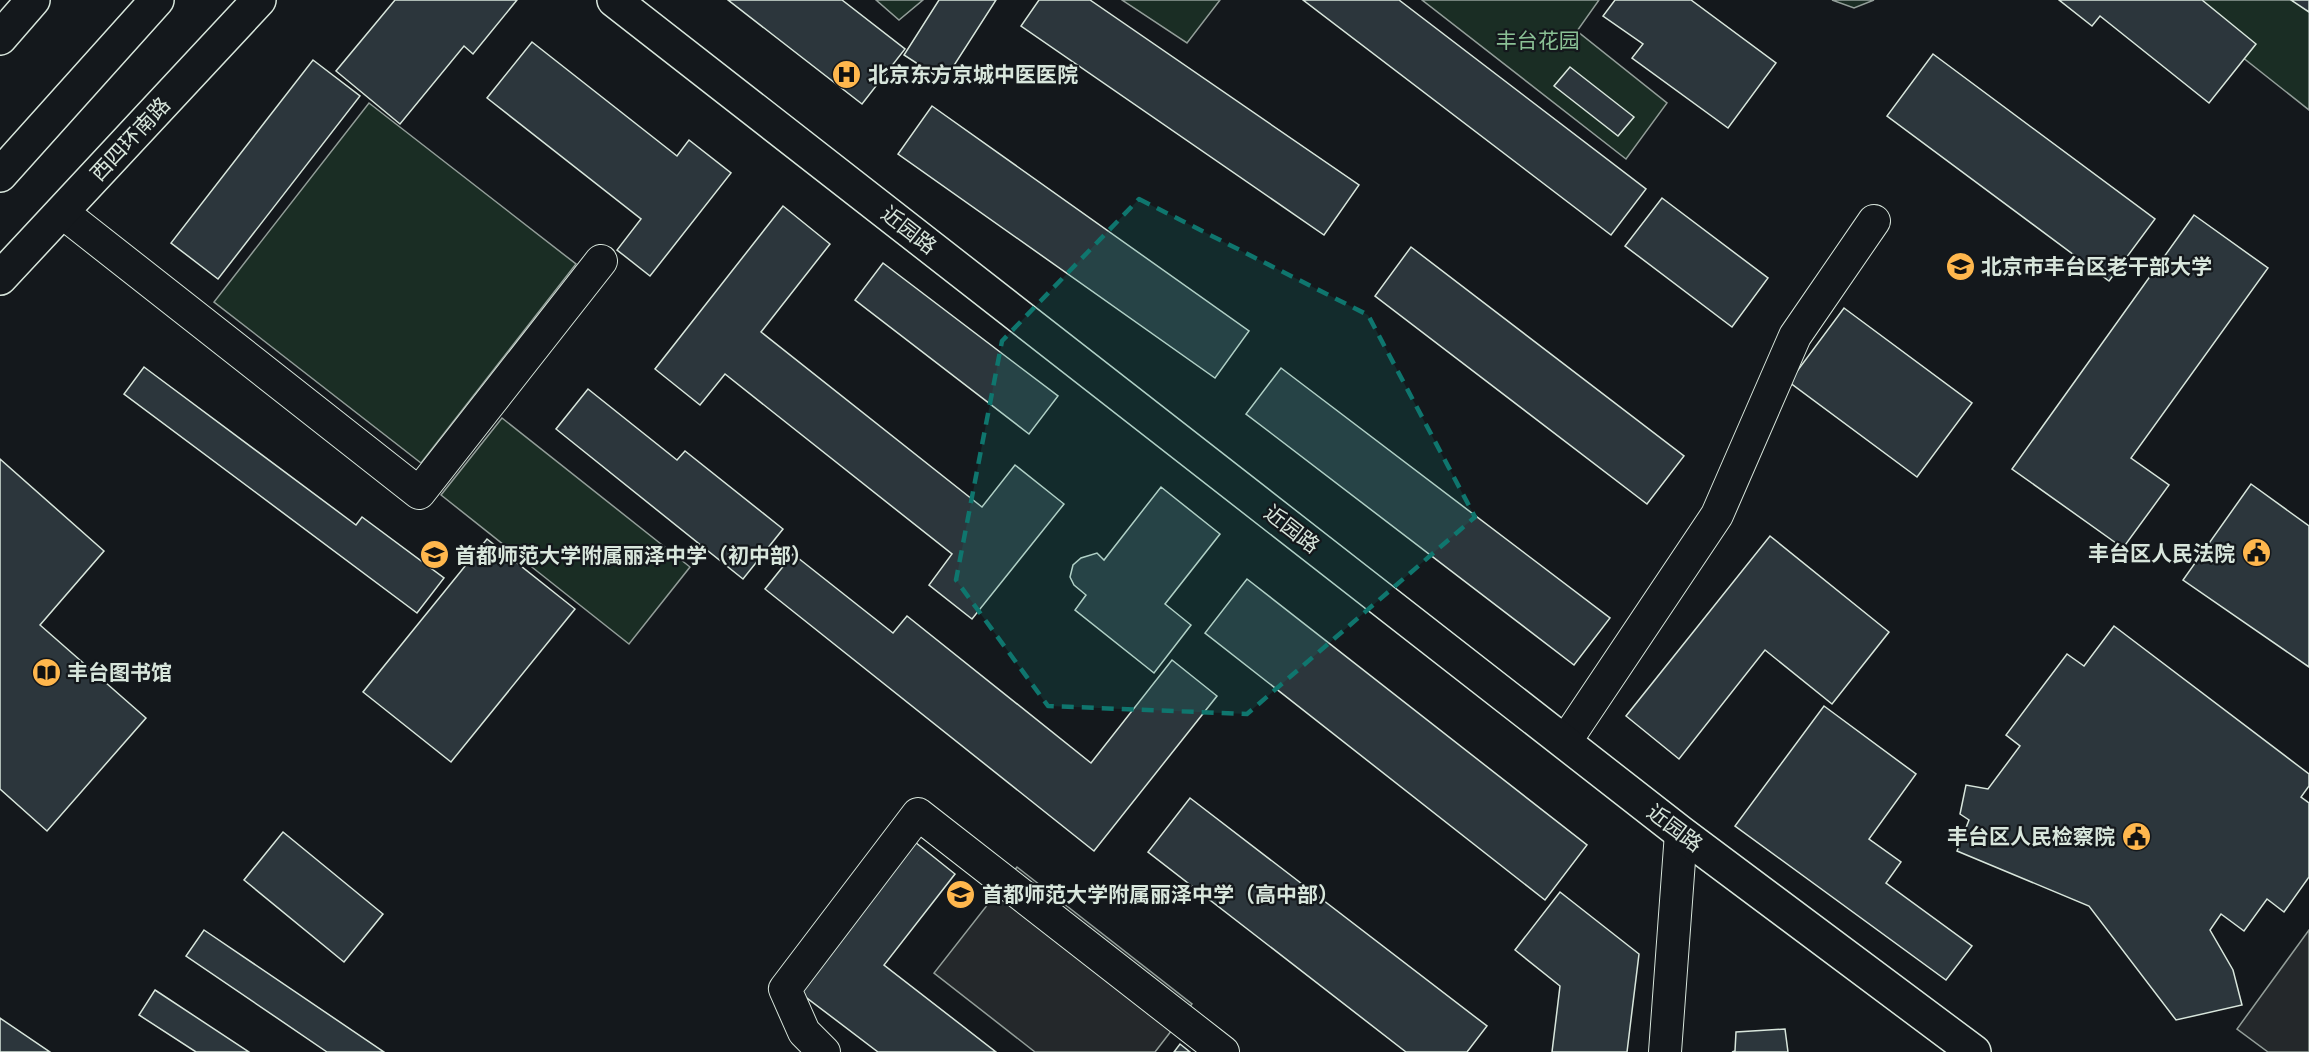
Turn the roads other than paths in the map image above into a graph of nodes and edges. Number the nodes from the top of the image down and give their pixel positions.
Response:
1 (33, 0) edge
2 (157, 0) edge
3 (259, 0) edge
4 (614, 0) edge
5 (0, 38) edge
6 (0, 175) edge
7 (62, 212) junction
8 (1874, 221) dead end
9 (601, 261) dead end
10 (0, 278) edge
11 (1564, 742) junction
12 (1681, 833) junction
13 (824, 1052) edge
14 (1223, 1052) edge
15 (1665, 1052) edge
16 (1974, 1052) edge

1 - 5 main road
2 - 6 main road
3 - 7 main road, 西四环南路
4 - 11 main road, 近园路
7 - 9 street
7 - 10 main road, 西四环南路
8 - 11 street
11 - 12 main road, 近园路
12 - 15 street
12 - 16 main road, 近园路
13 - 14 street

